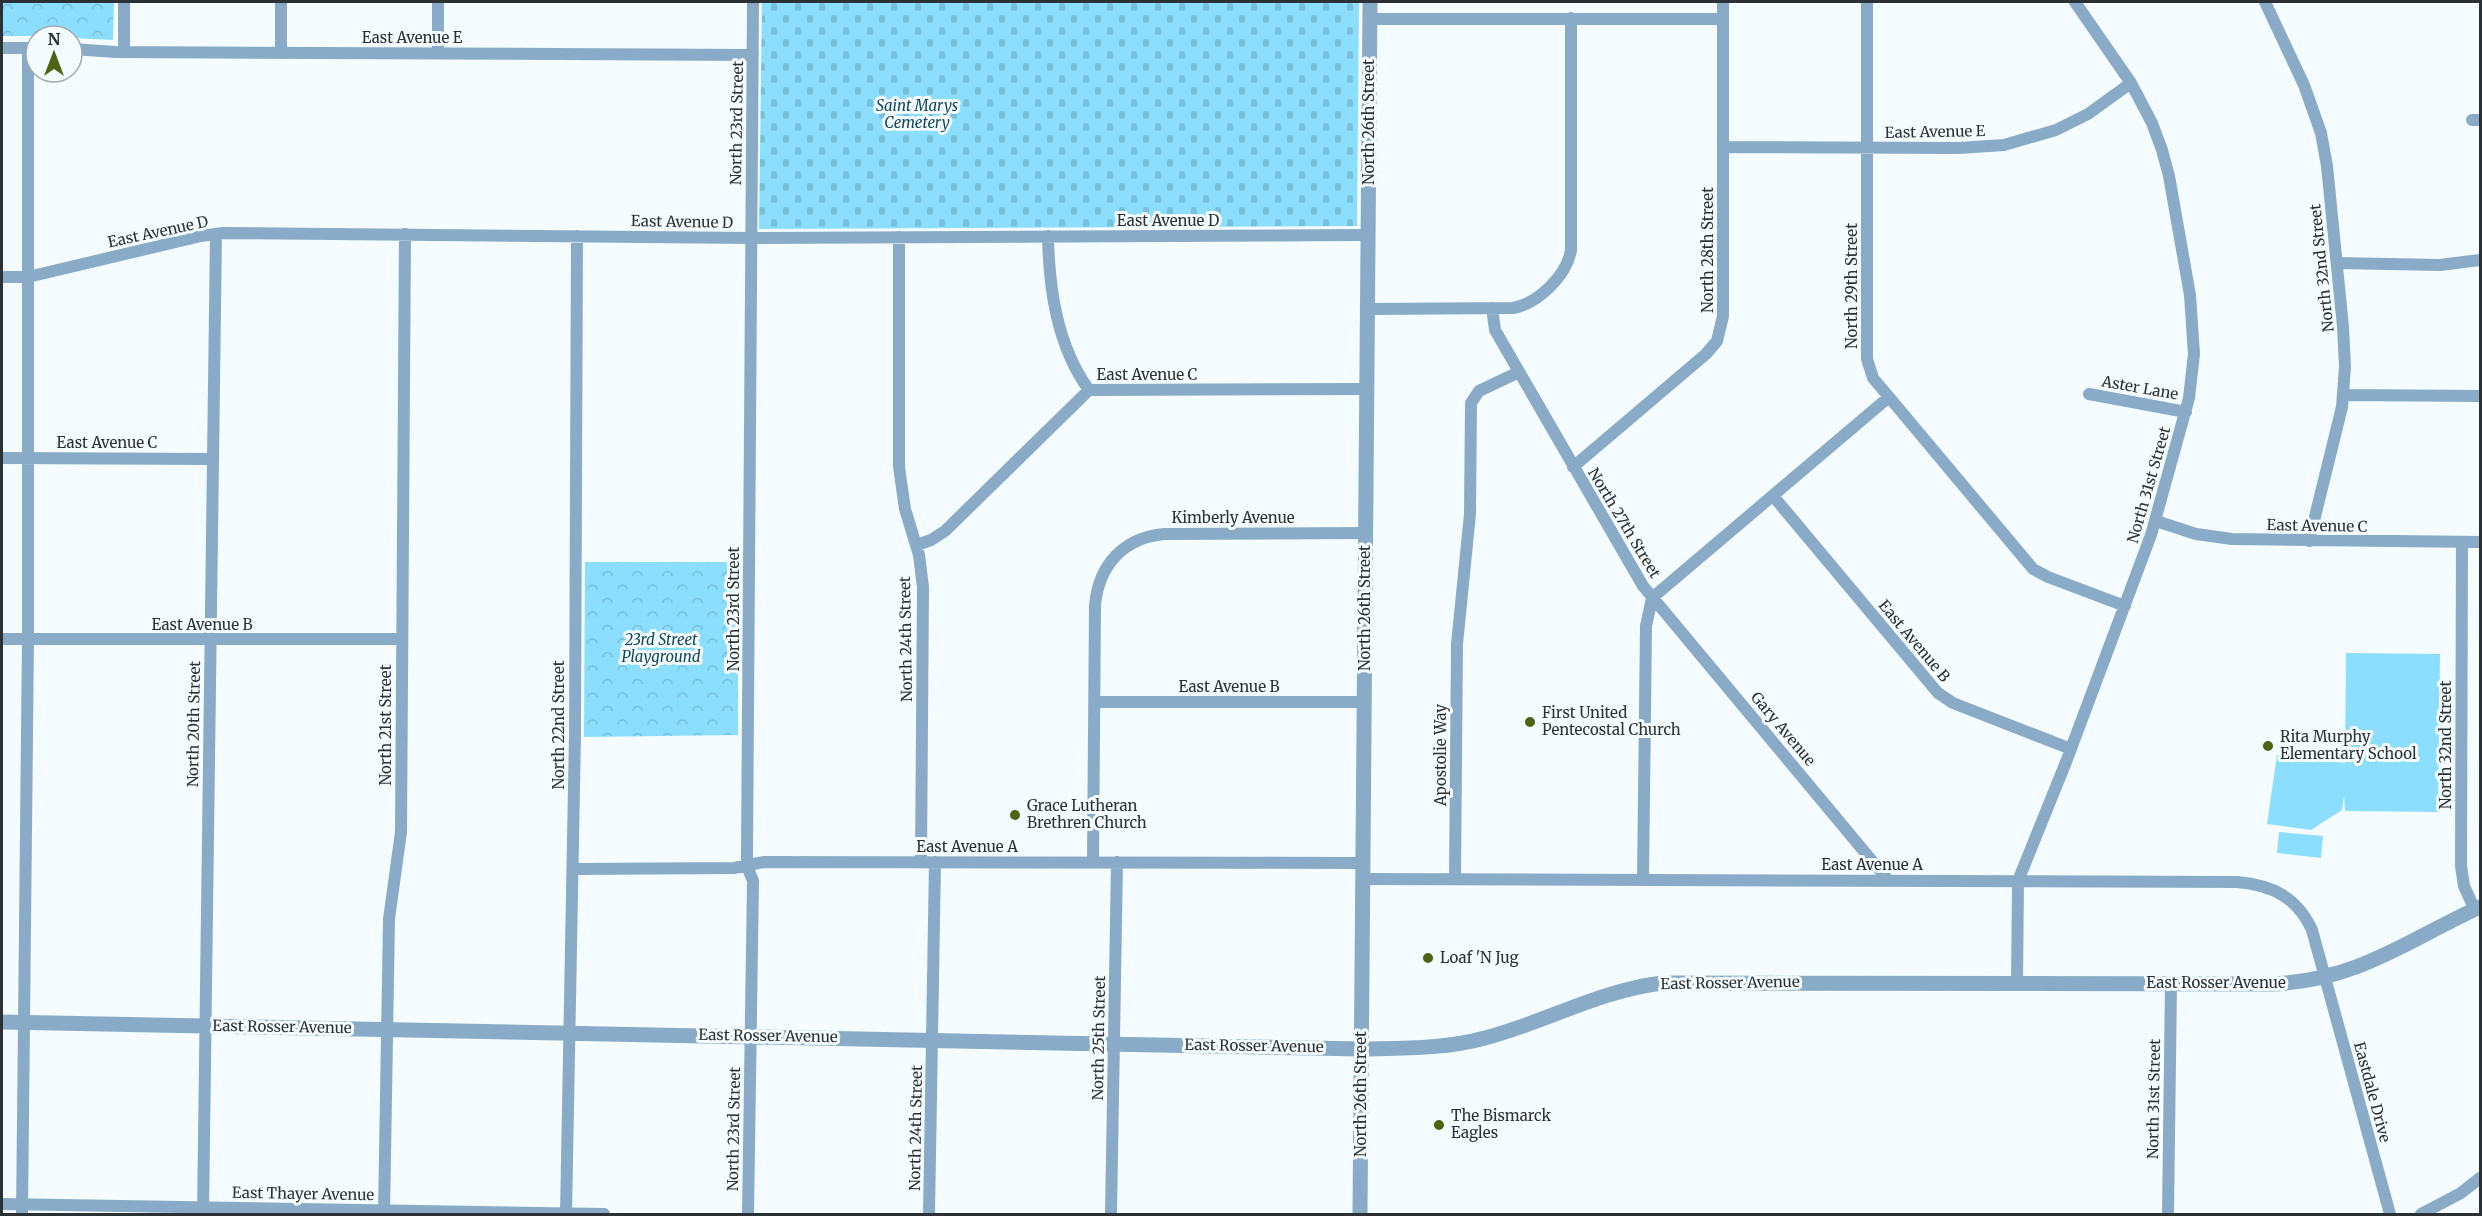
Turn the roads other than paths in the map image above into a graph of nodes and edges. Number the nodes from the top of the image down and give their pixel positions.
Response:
1 (124, 2) edge
2 (281, 2) edge
3 (438, 2) edge
4 (753, 2) edge
5 (1370, 2) edge
6 (1723, 2) edge
7 (1867, 2) edge
8 (2075, 2) edge
9 (2265, 2) edge
10 (1571, 18) junction
11 (1370, 19) junction
12 (1723, 19) junction
13 (2, 48) edge
14 (24, 48) edge
15 (84, 50) edge
16 (124, 52) junction
17 (281, 53) junction
18 (438, 53) junction
19 (753, 55) junction
20 (2131, 83) junction
21 (31, 84) edge
22 (1723, 147) junction
23 (1867, 148) junction
24 (216, 234) junction
25 (405, 234) junction
26 (1367, 235) junction
27 (578, 236) junction
28 (1048, 236) junction
29 (899, 237) junction
30 (751, 238) junction
31 (2481, 260) edge
32 (2337, 264) junction
33 (2, 276) edge
34 (28, 276) junction
35 (1492, 308) junction
36 (1367, 309) junction
37 (1519, 372) junction
38 (1367, 389) junction
39 (1089, 390) junction
40 (2089, 394) dead end
41 (2343, 396) junction
42 (2481, 396) edge
43 (1889, 397) junction
44 (2186, 412) junction
45 (2, 458) edge
46 (28, 458) junction
47 (212, 459) junction
48 (1573, 467) junction
49 (1774, 497) junction
50 (2156, 521) junction
51 (1365, 532) junction
52 (2309, 541) junction
53 (2462, 542) junction
54 (2481, 542) edge
55 (917, 545) junction
56 (1652, 598) junction
57 (2125, 606) junction
58 (2, 639) edge
59 (28, 639) junction
60 (210, 639) junction
61 (402, 639) junction
62 (1095, 702) junction
63 (1364, 702) junction
64 (2071, 749) junction
65 (921, 862) junction
66 (935, 862) junction
67 (1093, 862) junction
68 (1117, 862) junction
69 (1362, 863) junction
70 (747, 866) junction
71 (573, 869) junction
72 (1362, 879) junction
73 (1455, 879) junction
74 (1643, 879) junction
75 (1888, 880) junction
76 (2018, 881) junction
77 (2478, 908) edge
78 (2326, 977) junction
79 (2017, 983) junction
80 (2170, 983) junction
81 (2, 1022) edge
82 (24, 1022) junction
83 (205, 1026) junction
84 (386, 1029) junction
85 (568, 1033) junction
86 (750, 1036) junction
87 (932, 1039) junction
88 (1114, 1043) junction
89 (1361, 1048) junction
90 (2481, 1178) edge
91 (2, 1204) edge
92 (22, 1209) edge
93 (203, 1211) edge
94 (384, 1212) edge
95 (566, 1214) edge
96 (604, 1215) edge
97 (748, 1215) edge
98 (929, 1215) edge
99 (1111, 1215) edge
100 (1360, 1215) edge
101 (2168, 1215) edge
102 (2390, 1215) edge
103 (2421, 1215) edge

1 - 16 street
2 - 17 street
3 - 18 street
4 - 19 street, North 23rd Street
5 - 11 street, North 26th Street
6 - 12 street, North 28th Street
7 - 23 street, North 29th Street
8 - 20 street, North 31st Street
9 - 32 street, North 32nd Street
10 - 11 street
10 - 12 street
10 - 35 street
11 - 26 street, North 26th Street
12 - 22 street, North 28th Street
13 - 14 street
15 - 16 street, East Avenue E
16 - 17 street, East Avenue E
17 - 18 street, East Avenue E
18 - 19 street, East Avenue E
19 - 30 street, North 23rd Street
20 - 23 street, East Avenue E
20 - 44 street, North 31st Street
21 - 34 street
22 - 23 street, East Avenue E
22 - 48 street, North 28th Street
23 - 43 street, North 29th Street
24 - 25 street, East Avenue D
24 - 34 street, East Avenue D
24 - 47 street, North 20th Street
25 - 27 street, East Avenue D
25 - 61 street, North 21st Street
26 - 28 street, East Avenue D
26 - 36 street, North 26th Street
27 - 30 street, East Avenue D
27 - 71 street, North 22nd Street
28 - 29 street, East Avenue D
28 - 39 street
29 - 30 street, East Avenue D
29 - 55 street, North 24th Street
30 - 70 street, North 23rd Street
31 - 32 street
32 - 41 street, North 32nd Street
33 - 34 street, East Avenue D
34 - 46 street
35 - 36 street
35 - 37 street, North 27th Street
36 - 38 street, North 26th Street
37 - 48 street, North 27th Street
37 - 73 street, Apostolie Way
38 - 39 street, East Avenue C
38 - 51 street, North 26th Street
39 - 55 street, East Avenue C
40 - 44 street, Aster Lane
41 - 42 street
41 - 52 street, North 32nd Street
43 - 49 street
43 - 57 street
44 - 50 street, North 31st Street
45 - 46 street, East Avenue C
46 - 47 street, East Avenue C
46 - 59 street
47 - 60 street, North 20th Street
48 - 56 street, North 27th Street
49 - 56 street
49 - 64 street, East Avenue B
50 - 52 street, East Avenue C
50 - 57 street, North 31st Street
51 - 62 street, Kimberly Avenue
51 - 63 street, North 26th Street
52 - 53 street, East Avenue C
53 - 54 street, East Avenue C
53 - 77 street, North 32nd Street
55 - 65 street, North 24th Street
56 - 74 street, North 27th Street
56 - 75 street, Gary Avenue
57 - 64 street, North 31st Street
58 - 59 street, East Avenue B
59 - 60 street, East Avenue B
59 - 82 street
60 - 61 street, East Avenue B
60 - 83 street, North 20th Street
61 - 84 street, North 21st Street
62 - 63 street, East Avenue B
62 - 67 street
63 - 69 street, North 26th Street
64 - 76 street, North 31st Street
65 - 66 street, East Avenue A
65 - 70 street, East Avenue A
66 - 67 street, East Avenue A
66 - 87 street, North 24th Street
67 - 68 street, East Avenue A
68 - 69 street, East Avenue A
68 - 88 street, North 25th Street
69 - 72 street, North 26th Street
70 - 71 street, East Avenue A
70 - 86 street, North 23rd Street
71 - 85 street, North 22nd Street
72 - 73 street, East Avenue A
72 - 89 street, North 26th Street
73 - 74 street, East Avenue A
74 - 75 street, East Avenue A
75 - 76 street, East Avenue A
76 - 78 street, East Avenue A
76 - 79 street, North 31st Street
77 - 78 street, East Rosser Avenue
78 - 80 street, East Rosser Avenue
78 - 102 street, Eastdale Drive
79 - 80 street, East Rosser Avenue
79 - 89 street, East Rosser Avenue
80 - 101 street, North 31st Street
81 - 82 street, East Rosser Avenue
82 - 83 street, East Rosser Avenue
82 - 92 street
83 - 84 street, East Rosser Avenue
83 - 93 street, North 20th Street
84 - 85 street, East Rosser Avenue
84 - 94 street, North 21st Street
85 - 86 street, East Rosser Avenue
85 - 95 street, North 22nd Street
86 - 87 street, East Rosser Avenue
86 - 97 street, North 23rd Street
87 - 88 street, East Rosser Avenue
87 - 98 street, North 24th Street
88 - 89 street, East Rosser Avenue
88 - 99 street, North 25th Street
89 - 100 street, North 26th Street
90 - 103 street
91 - 92 street, East Thayer Avenue
92 - 93 street, East Thayer Avenue
93 - 94 street, East Thayer Avenue
94 - 95 street, East Thayer Avenue
95 - 96 street, East Thayer Avenue

